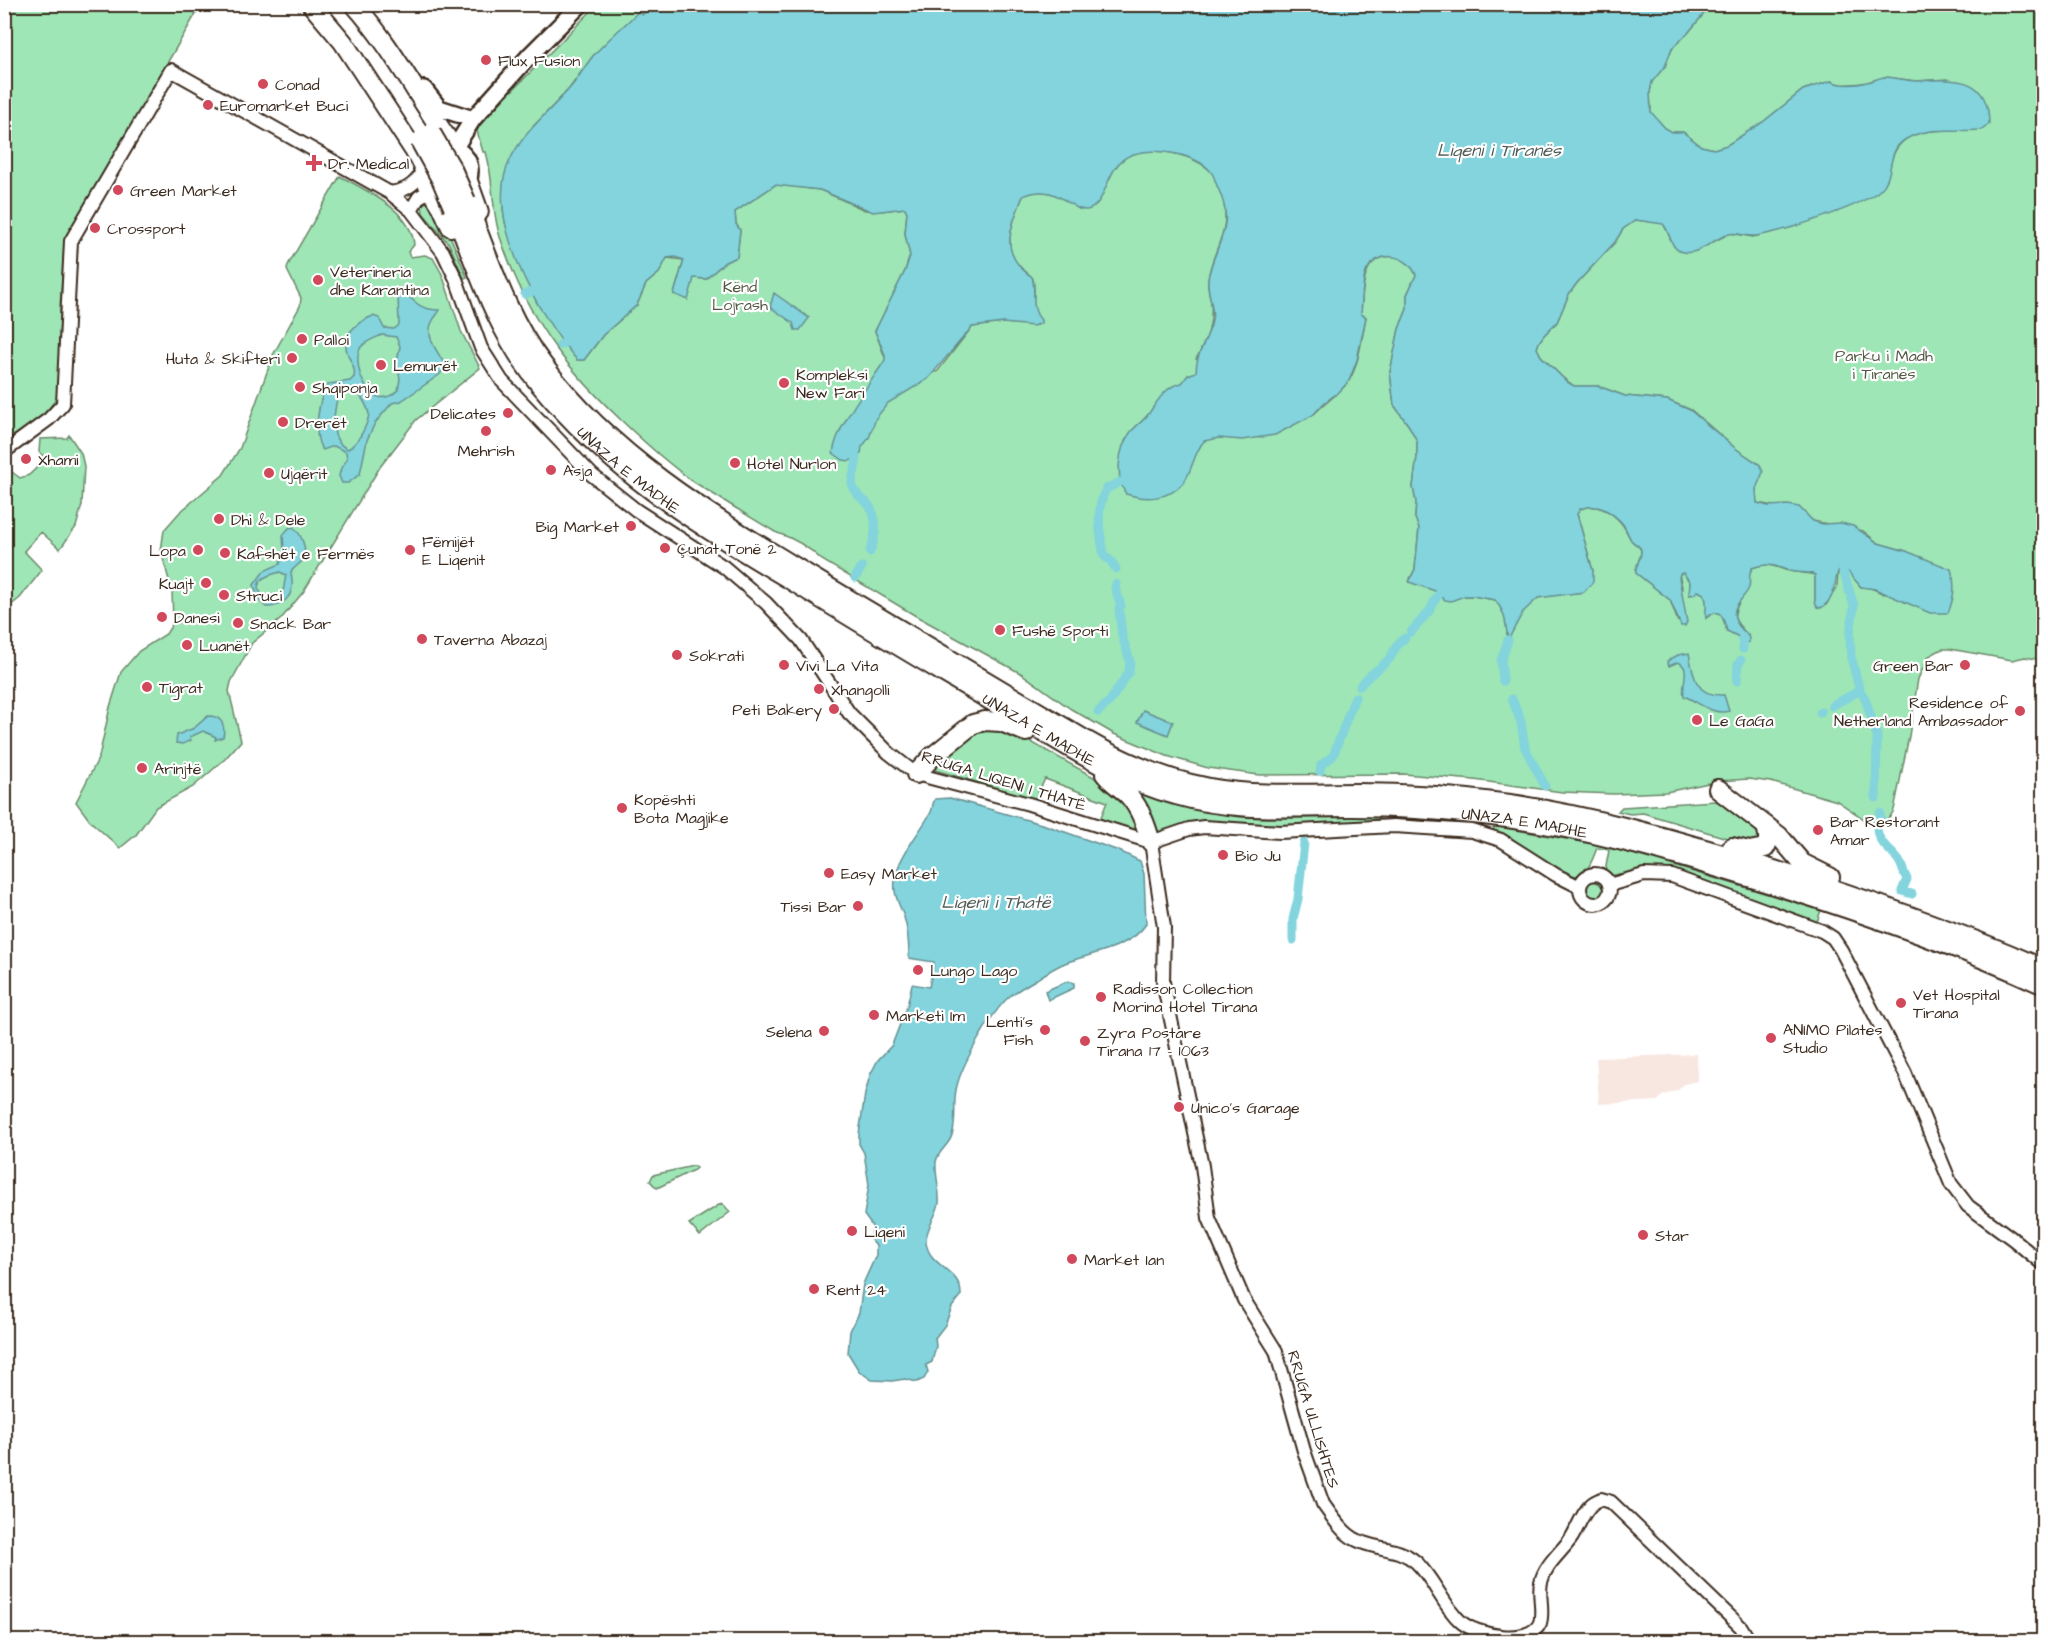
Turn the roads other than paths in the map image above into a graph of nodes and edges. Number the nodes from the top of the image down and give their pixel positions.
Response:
1 (311, 4) edge
2 (324, 4) edge
3 (342, 4) edge
4 (354, 4) edge
5 (366, 4) edge
6 (581, 4) edge
7 (472, 119) junction
8 (426, 137) junction
9 (455, 150) junction
10 (423, 168) junction
11 (468, 181) junction
12 (410, 187) junction
13 (390, 193) junction
14 (427, 193) junction
15 (460, 204) junction
16 (406, 206) junction
17 (576, 424) junction
18 (597, 424) junction
19 (4, 452) edge
20 (1096, 763) junction
21 (916, 774) junction
22 (1718, 789) dead end
23 (1766, 826) junction
24 (1653, 833) junction
25 (1151, 842) junction
26 (1609, 885) junction
27 (1580, 887) junction
28 (1867, 899) junction
29 (2043, 969) edge
30 (2043, 985) edge
31 (2043, 1265) edge
32 (1750, 1641) edge

1 - 10 highway
2 - 8 highway, UNAZA E MADHE
3 - 8 highway, UNAZA E MADHE
4 - 9 highway
5 - 7 main road
6 - 7 main road
7 - 9 main road
8 - 15 highway, UNAZA E MADHE, bridge
9 - 10 main road
9 - 11 main road
10 - 12 street
10 - 14 main road
11 - 14 main road
11 - 18 highway
12 - 13 street
12 - 16 street
13 - 16 street, RRUGA LIQENI I THATË
13 - 19 street, RRUGA LIQENI I THATË
14 - 16 street
14 - 17 highway
15 - 17 highway, UNAZA E MADHE
15 - 18 highway, UNAZA E MADHE
16 - 21 street, RRUGA LIQENI I THATË
17 - 20 highway, UNAZA E MADHE
18 - 24 highway, UNAZA E MADHE
20 - 21 highway
20 - 25 highway
20 - 30 highway, UNAZA E MADHE
21 - 25 street, RRUGA LIQENI I THATË
22 - 23 highway
23 - 24 highway
23 - 28 highway
24 - 28 highway, UNAZA E MADHE
25 - 27 street
25 - 32 street, RRUGA ULLISHTES
26 - 27 street
26 - 27 street
26 - 31 street
28 - 29 highway, UNAZA E MADHE

